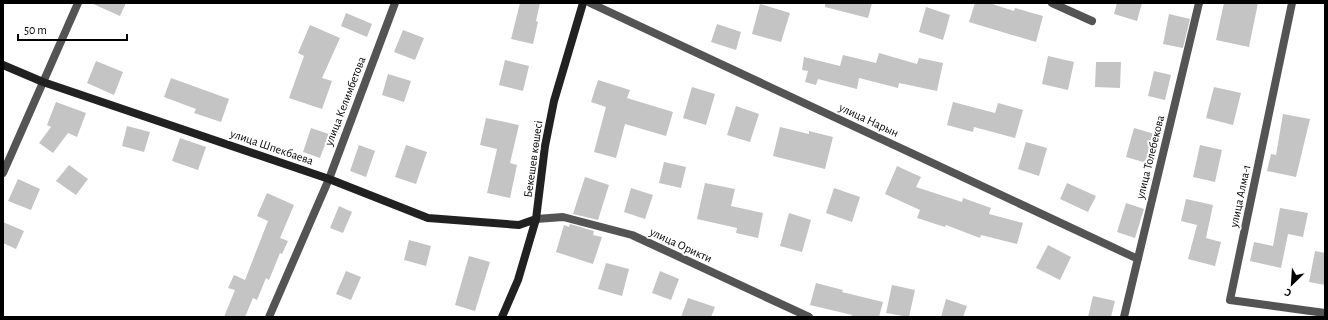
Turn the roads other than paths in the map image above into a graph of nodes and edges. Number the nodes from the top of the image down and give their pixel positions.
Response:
1 (78, 3) edge
2 (395, 3) edge
3 (584, 3) edge
4 (590, 3) edge
5 (1052, 3) edge
6 (1199, 3) edge
7 (1292, 3) edge
8 (1092, 21) dead end
9 (3, 65) edge
10 (43, 82) junction
11 (3, 173) edge
12 (329, 179) junction
13 (536, 219) junction
14 (1138, 259) junction
15 (1325, 312) edge
16 (269, 317) edge
17 (502, 317) edge
18 (809, 317) edge
19 (1124, 317) edge

1 - 10 street
2 - 12 street, улица Келимбетова
3 - 13 street, Бекешев көшесі
4 - 14 street, улица Нарын
5 - 8 street
6 - 14 street, улица Толебекова
7 - 15 street, улица Алма-1
9 - 10 street, улица Шпекбаева
10 - 11 street
10 - 12 street, улица Шпекбаева
12 - 13 street, улица Шпекбаева
12 - 16 street, улица Келимбетова
13 - 17 street, Бекешев көшесі
13 - 18 street, улица Орикти
14 - 19 street, улица Толебекова

